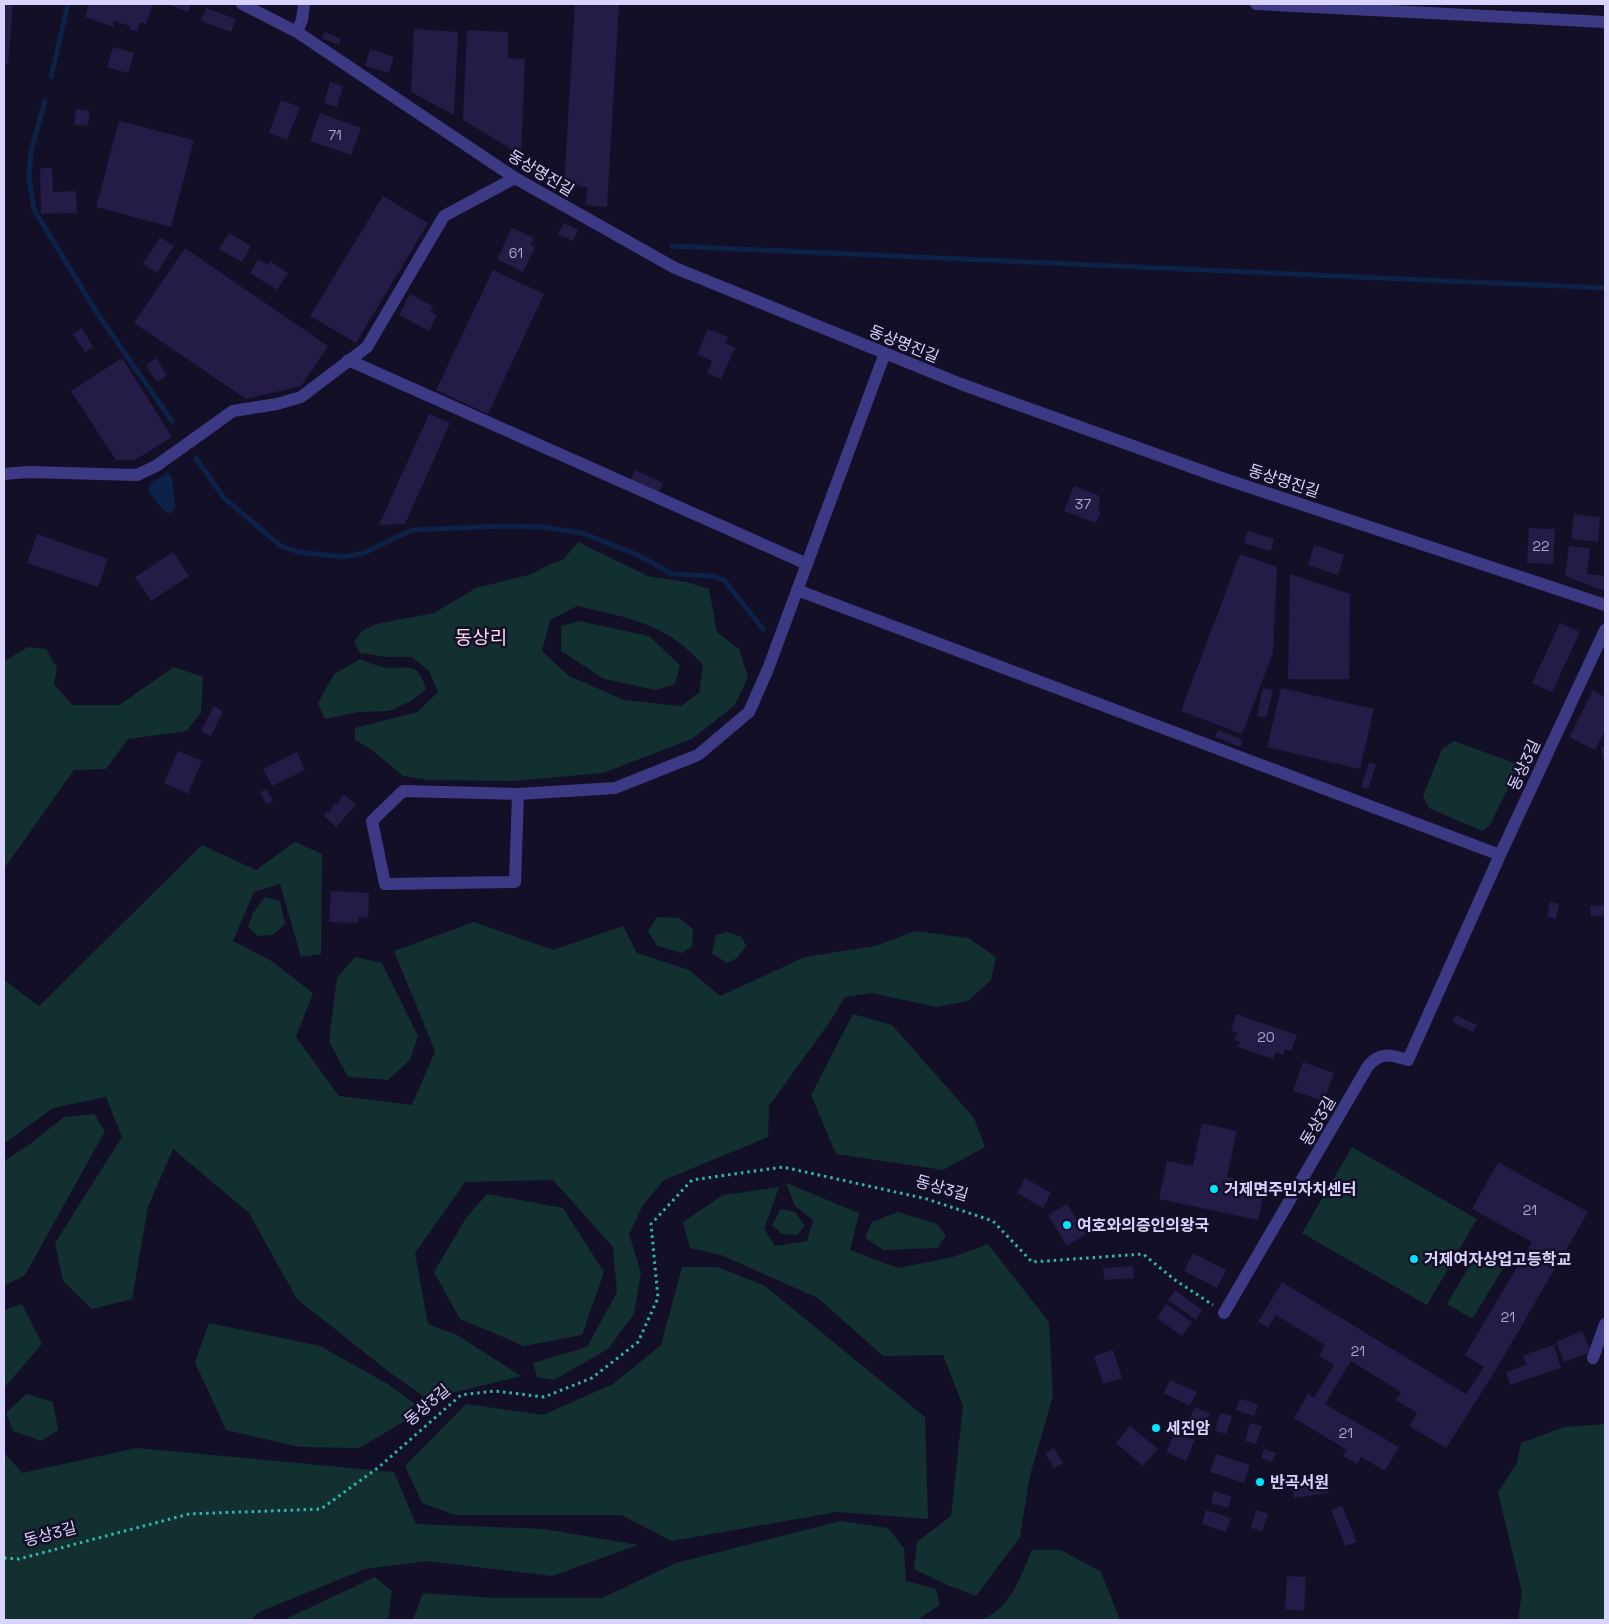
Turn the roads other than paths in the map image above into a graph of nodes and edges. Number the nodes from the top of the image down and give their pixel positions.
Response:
1 (242, 4) edge
2 (304, 4) edge
3 (1256, 4) edge
4 (1605, 22) edge
5 (297, 32) junction
6 (515, 178) junction
7 (884, 353) junction
8 (348, 360) junction
9 (4, 474) edge
10 (807, 564) junction
11 (797, 590) junction
12 (1605, 605) edge
13 (1605, 630) edge
14 (518, 794) junction
15 (1500, 855) junction
16 (1224, 1313) road end
17 (1605, 1324) edge
18 (1593, 1358) dead end

1 - 5 street, 동상명진길
2 - 5 street
3 - 4 street
5 - 6 street, 동상명진길
6 - 7 street, 동상명진길
6 - 8 street
7 - 10 street
7 - 12 street, 동상명진길
8 - 9 street
8 - 10 street
10 - 11 street
11 - 14 street
11 - 15 street
13 - 15 street, 동상3길
14 - 14 street
15 - 16 street, 동상3길
17 - 18 street

